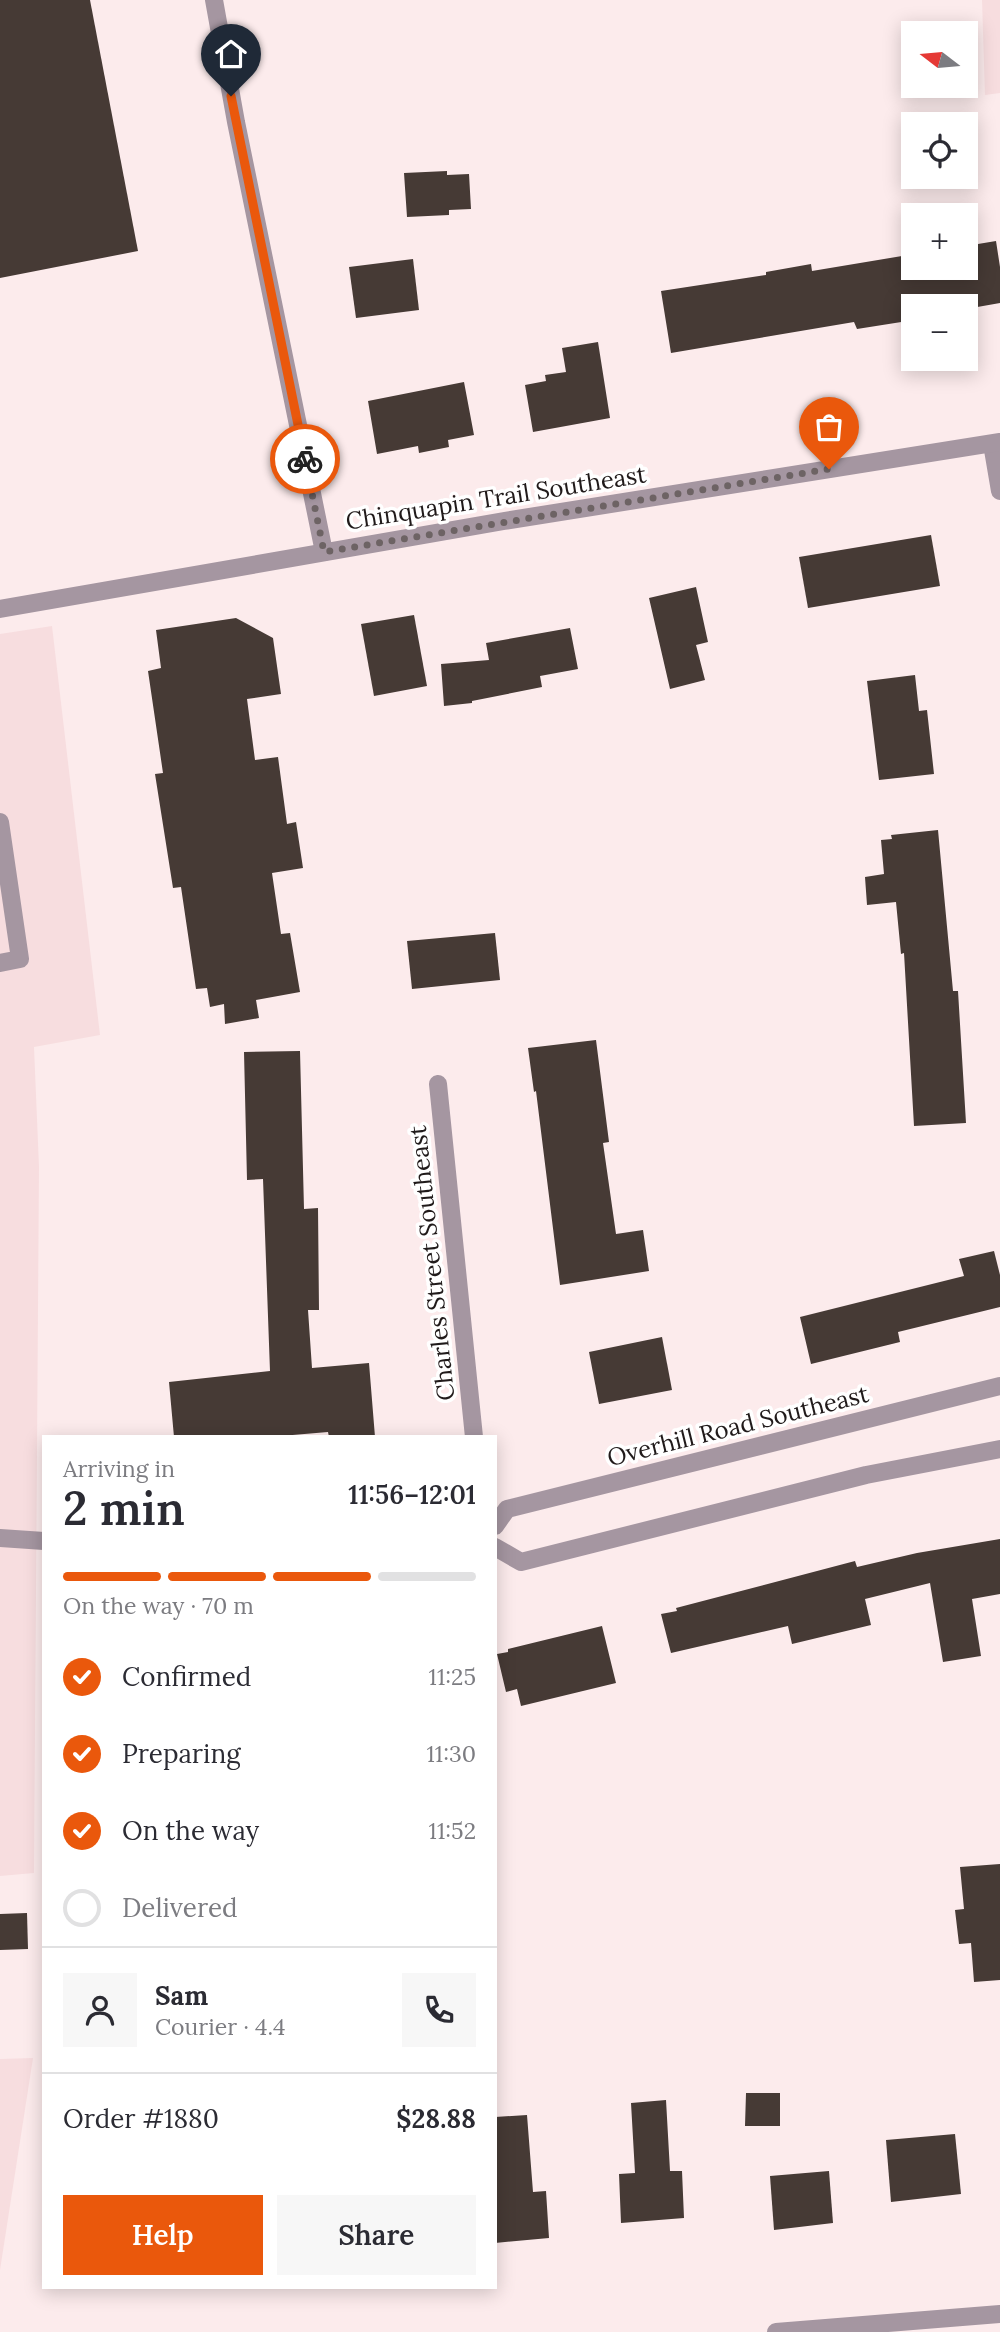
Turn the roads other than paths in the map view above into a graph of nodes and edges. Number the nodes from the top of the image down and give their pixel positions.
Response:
1 (214, 0) edge
2 (996, 443) edge
3 (1000, 491) edge
4 (324, 552) junction
5 (0, 610) edge
6 (0, 822) edge
7 (0, 962) edge
8 (438, 1084) dead end
9 (1000, 1386) edge
10 (474, 1435) edge
11 (1000, 1450) edge
12 (497, 1523) edge
13 (0, 1538) edge
14 (42, 1541) edge
15 (497, 1548) edge
16 (1000, 2314) edge
17 (776, 2332) edge

1 - 4 street
2 - 3 street
2 - 4 street, Chinquapin Trail Southeast
4 - 5 street, Chinquapin Trail Southeast
6 - 7 street
8 - 10 street, Charles Street Southeast
9 - 12 street, Overhill Road Southeast
11 - 15 street
13 - 14 street
16 - 17 street

